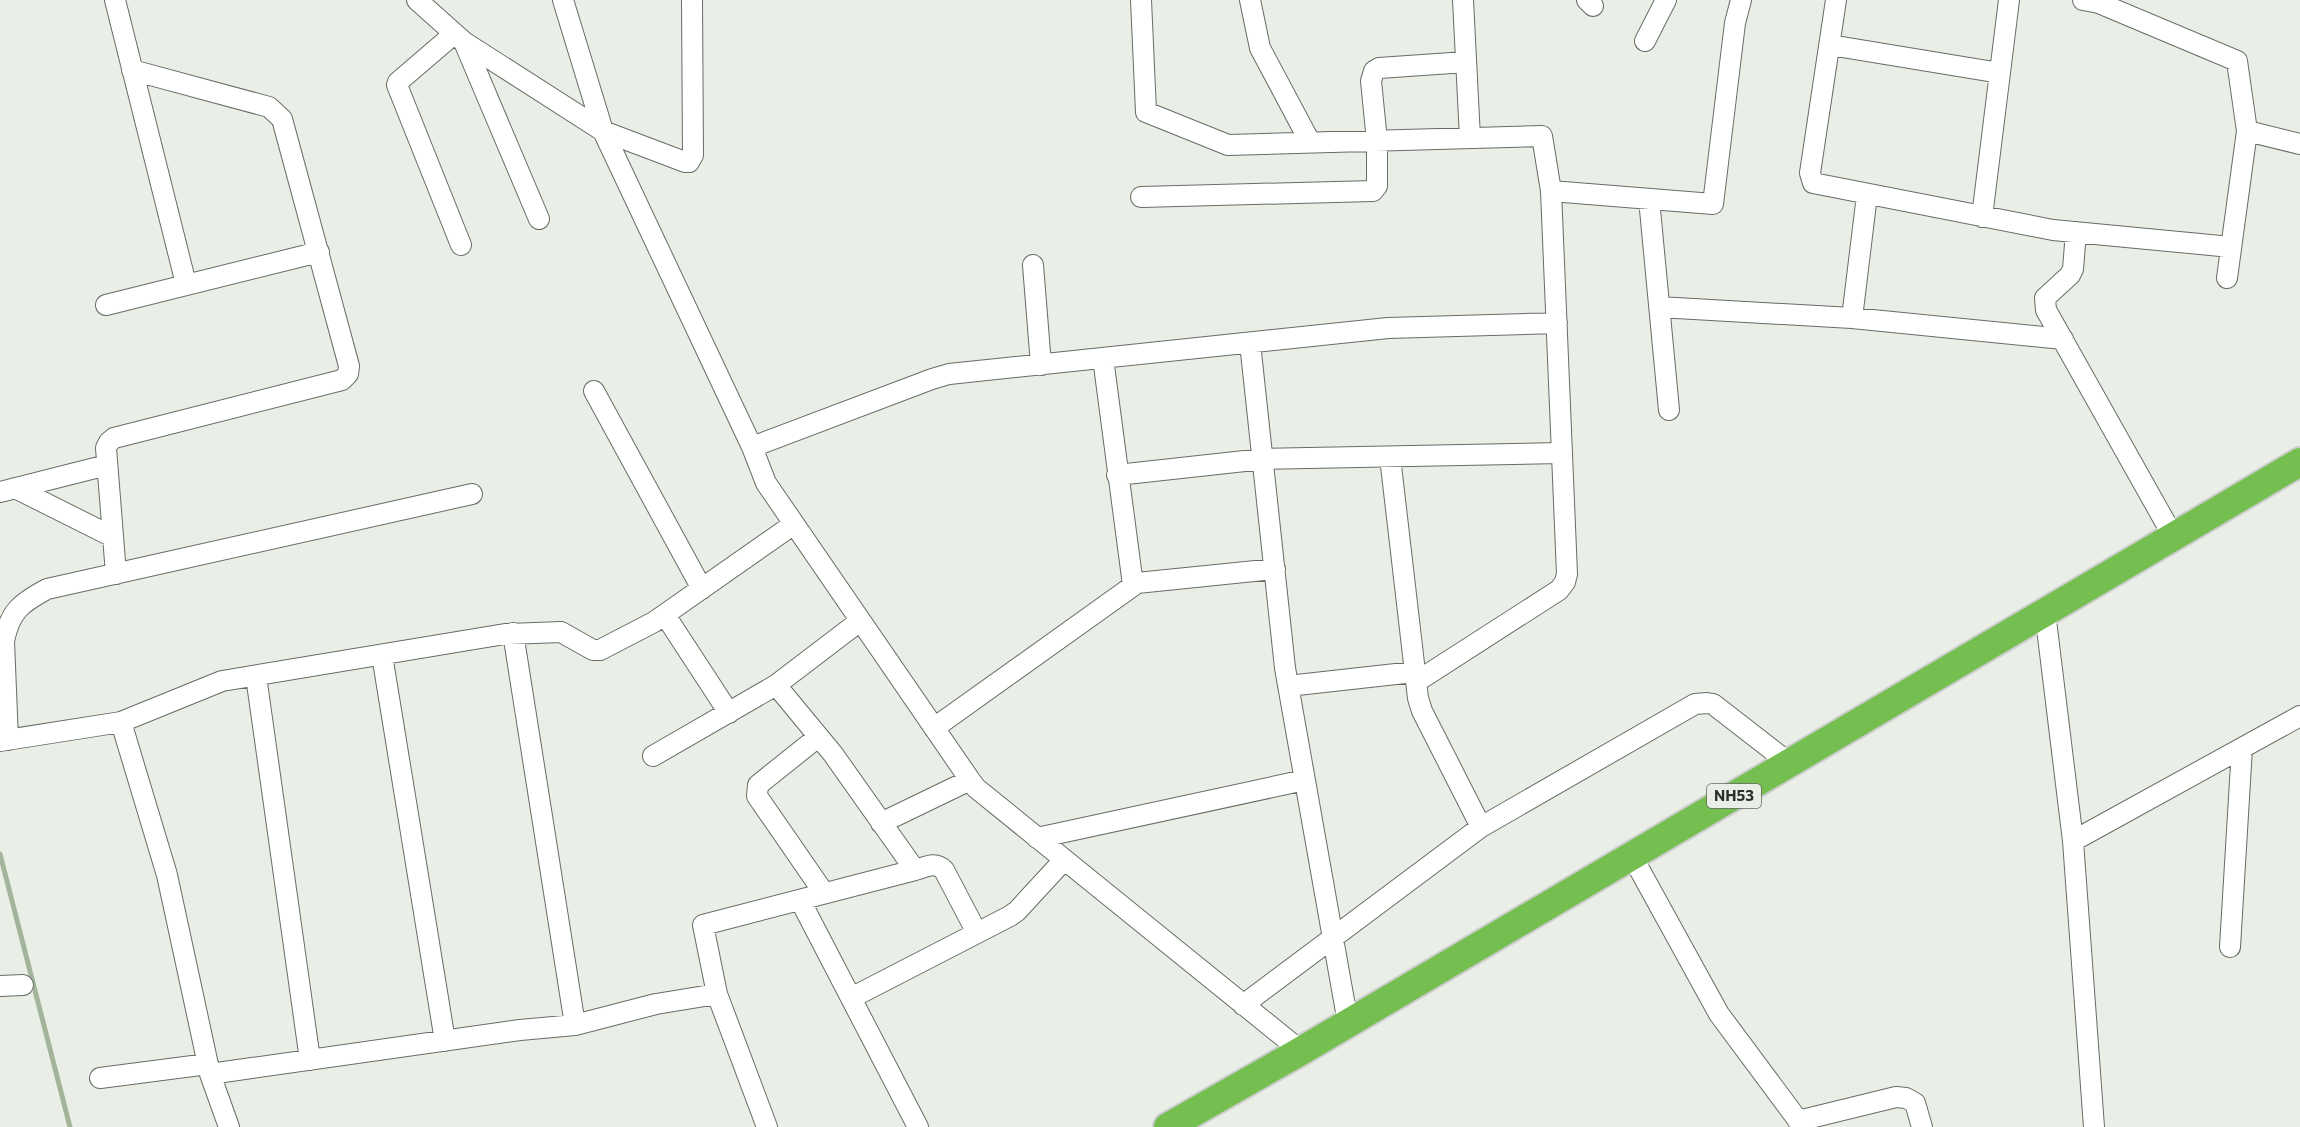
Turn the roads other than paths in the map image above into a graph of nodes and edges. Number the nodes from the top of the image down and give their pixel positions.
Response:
1 (115, 0) edge
2 (417, 0) edge
3 (563, 0) edge
4 (692, 0) edge
5 (1141, 0) edge
6 (1250, 0) edge
7 (1463, 0) edge
8 (1666, 0) edge
9 (1742, 0) edge
10 (1836, 0) edge
11 (2009, 0) edge
12 (2087, 0) edge
13 (459, 38) junction
14 (1645, 41) dead end
15 (1830, 45) junction
16 (1466, 62) junction
17 (132, 70) junction
18 (2000, 73) junction
19 (603, 131) junction
20 (2247, 131) junction
21 (1470, 138) junction
22 (1377, 141) junction
23 (1310, 142) junction
24 (2300, 144) edge
25 (1551, 191) junction
26 (1867, 195) junction
27 (1141, 197) dead end
28 (1649, 199) junction
29 (1982, 217) junction
30 (539, 219) dead end
31 (2076, 232) junction
32 (461, 245) dead end
33 (2231, 247) junction
34 (318, 252) junction
35 (1033, 265) dead end
36 (2227, 278) dead end
37 (186, 284) junction
38 (106, 305) dead end
39 (1659, 307) junction
40 (1852, 318) junction
41 (1557, 323) junction
42 (2063, 339) junction
43 (1250, 342) junction
44 (1103, 358) junction
45 (1041, 365) junction
46 (594, 391) dead end
47 (1669, 410) dead end
48 (752, 447) junction
49 (1562, 453) junction
50 (1390, 457) junction
51 (1263, 459) junction
52 (2300, 462) edge
53 (107, 465) junction
54 (1117, 475) junction
55 (8, 490) edge
56 (472, 494) dead end
57 (794, 524) junction
58 (2173, 536) junction
59 (113, 537) junction
60 (1275, 569) junction
61 (116, 574) junction
62 (1134, 585) junction
63 (702, 589) junction
64 (2045, 612) junction
65 (664, 615) junction
66 (860, 621) junction
67 (513, 633) junction
68 (382, 655) junction
69 (256, 676) junction
70 (1415, 677) junction
71 (776, 685) junction
72 (1288, 686) junction
73 (729, 713) junction
74 (2300, 716) edge
75 (121, 722) junction
76 (934, 728) junction
77 (818, 737) junction
78 (4, 741) edge
79 (2242, 748) junction
80 (653, 756) dead end
81 (1789, 763) junction
82 (970, 780) junction
83 (1305, 780) junction
84 (881, 822) junction
85 (1481, 827) junction
86 (1037, 838) junction
87 (2073, 841) junction
88 (1632, 856) junction
89 (1064, 860) junction
90 (915, 870) junction
91 (825, 893) junction
92 (800, 900) junction
93 (977, 933) junction
94 (1333, 940) junction
95 (2230, 947) dead end
96 (23, 985) dead end
97 (0, 986) edge
98 (717, 994) junction
99 (851, 998) junction
100 (1243, 1005) junction
101 (1348, 1023) junction
102 (575, 1025) junction
103 (445, 1041) junction
104 (1300, 1051) junction
105 (310, 1059) junction
106 (209, 1069) junction
107 (100, 1078) dead end
108 (1801, 1124) edge
109 (229, 1127) edge
110 (767, 1127) edge
111 (918, 1127) edge
112 (1168, 1127) edge
113 (1922, 1127) edge
114 (2094, 1127) edge

1 - 17 street
2 - 13 street
3 - 19 street
4 - 19 street
5 - 23 street
6 - 23 street
7 - 16 street
8 - 14 street
9 - 28 street
10 - 15 street
11 - 18 street
12 - 20 street
13 - 19 street
13 - 30 street
13 - 32 street
15 - 18 street
15 - 26 street
16 - 21 street
16 - 22 street
17 - 34 street
17 - 37 street
18 - 29 street
19 - 48 street
20 - 24 street
20 - 33 street
21 - 22 street
21 - 25 street
22 - 23 street
22 - 27 street
25 - 28 street
25 - 41 street
26 - 29 street
26 - 40 street
28 - 39 street
29 - 31 street
31 - 33 street
31 - 42 street
33 - 36 street
34 - 37 street
34 - 53 street
35 - 45 street
37 - 38 street
39 - 40 street
39 - 47 street
40 - 42 street
41 - 43 street
41 - 49 street
42 - 58 street
43 - 44 street
43 - 51 street
44 - 45 street
44 - 54 street
45 - 48 street
46 - 63 street
48 - 57 street
49 - 50 street
49 - 70 street
50 - 51 street
50 - 70 street
51 - 54 street
51 - 60 street
52 - 58 highway, NH53
53 - 55 street
53 - 59 street
54 - 62 street
55 - 59 street
56 - 61 street
57 - 63 street
57 - 66 street
58 - 64 highway, NH53
59 - 61 street
60 - 62 street
60 - 72 street
61 - 78 street
62 - 76 street
63 - 65 street
64 - 81 highway, NH53
64 - 87 street
65 - 67 street
65 - 73 street
66 - 71 street
66 - 76 street
67 - 68 street
67 - 102 street
68 - 69 street
68 - 103 street
69 - 75 street
69 - 105 street
70 - 72 street
70 - 85 street
71 - 73 street
71 - 77 street
72 - 83 street
73 - 80 street
74 - 79 street
75 - 78 street
75 - 106 street
76 - 82 street
77 - 84 street
77 - 91 street
79 - 87 street
79 - 95 street
81 - 85 street
81 - 88 highway, NH53
82 - 84 street
82 - 86 street
83 - 86 street
83 - 94 street
84 - 90 street
85 - 94 street
86 - 89 street
87 - 114 street
88 - 101 highway, NH53
88 - 108 street
89 - 93 street
89 - 100 street
90 - 91 street
90 - 93 street
91 - 92 street
92 - 98 street
92 - 99 street
93 - 99 street
94 - 100 street
94 - 101 street
96 - 97 street
98 - 102 street
98 - 110 street
99 - 111 street
100 - 104 street
101 - 104 highway, NH53
102 - 103 street
103 - 105 street
104 - 112 highway, NH53
105 - 106 street
106 - 107 street
106 - 109 street
108 - 113 street

